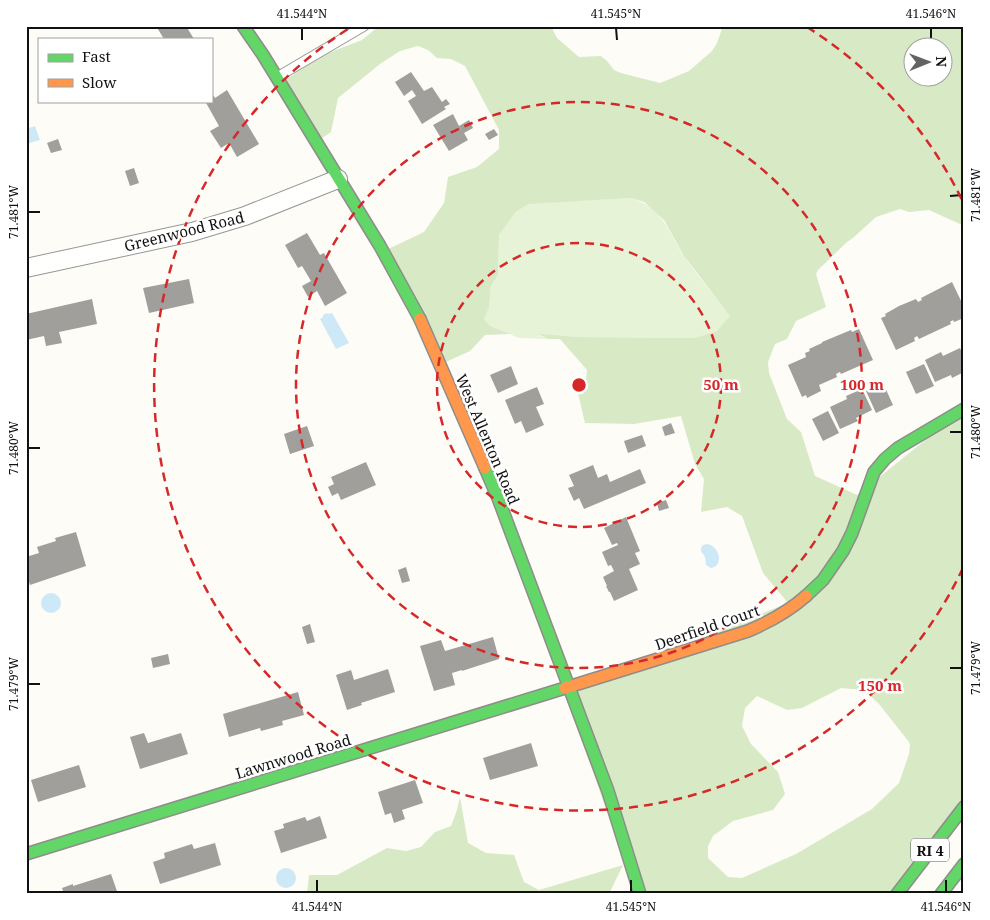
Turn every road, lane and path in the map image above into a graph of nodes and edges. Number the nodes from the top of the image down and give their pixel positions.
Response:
1 (243, 26) edge
2 (364, 26) edge
3 (276, 77) junction
4 (338, 179) junction
5 (26, 268) edge
6 (964, 409) edge
7 (569, 687) junction
8 (964, 807) edge
9 (26, 854) edge
10 (964, 864) edge
11 (640, 894) edge
12 (897, 894) edge
13 (941, 894) edge

1 - 3 main road, West Allenton Road
2 - 3 lane
3 - 4 main road, West Allenton Road
4 - 5 street, Greenwood Road
4 - 7 main road, West Allenton Road
6 - 7 main road, Deerfield Court
7 - 9 main road, Lawnwood Road
7 - 11 main road, West Allenton Road
8 - 12 main road, RI 4
10 - 13 main road, RI 4

